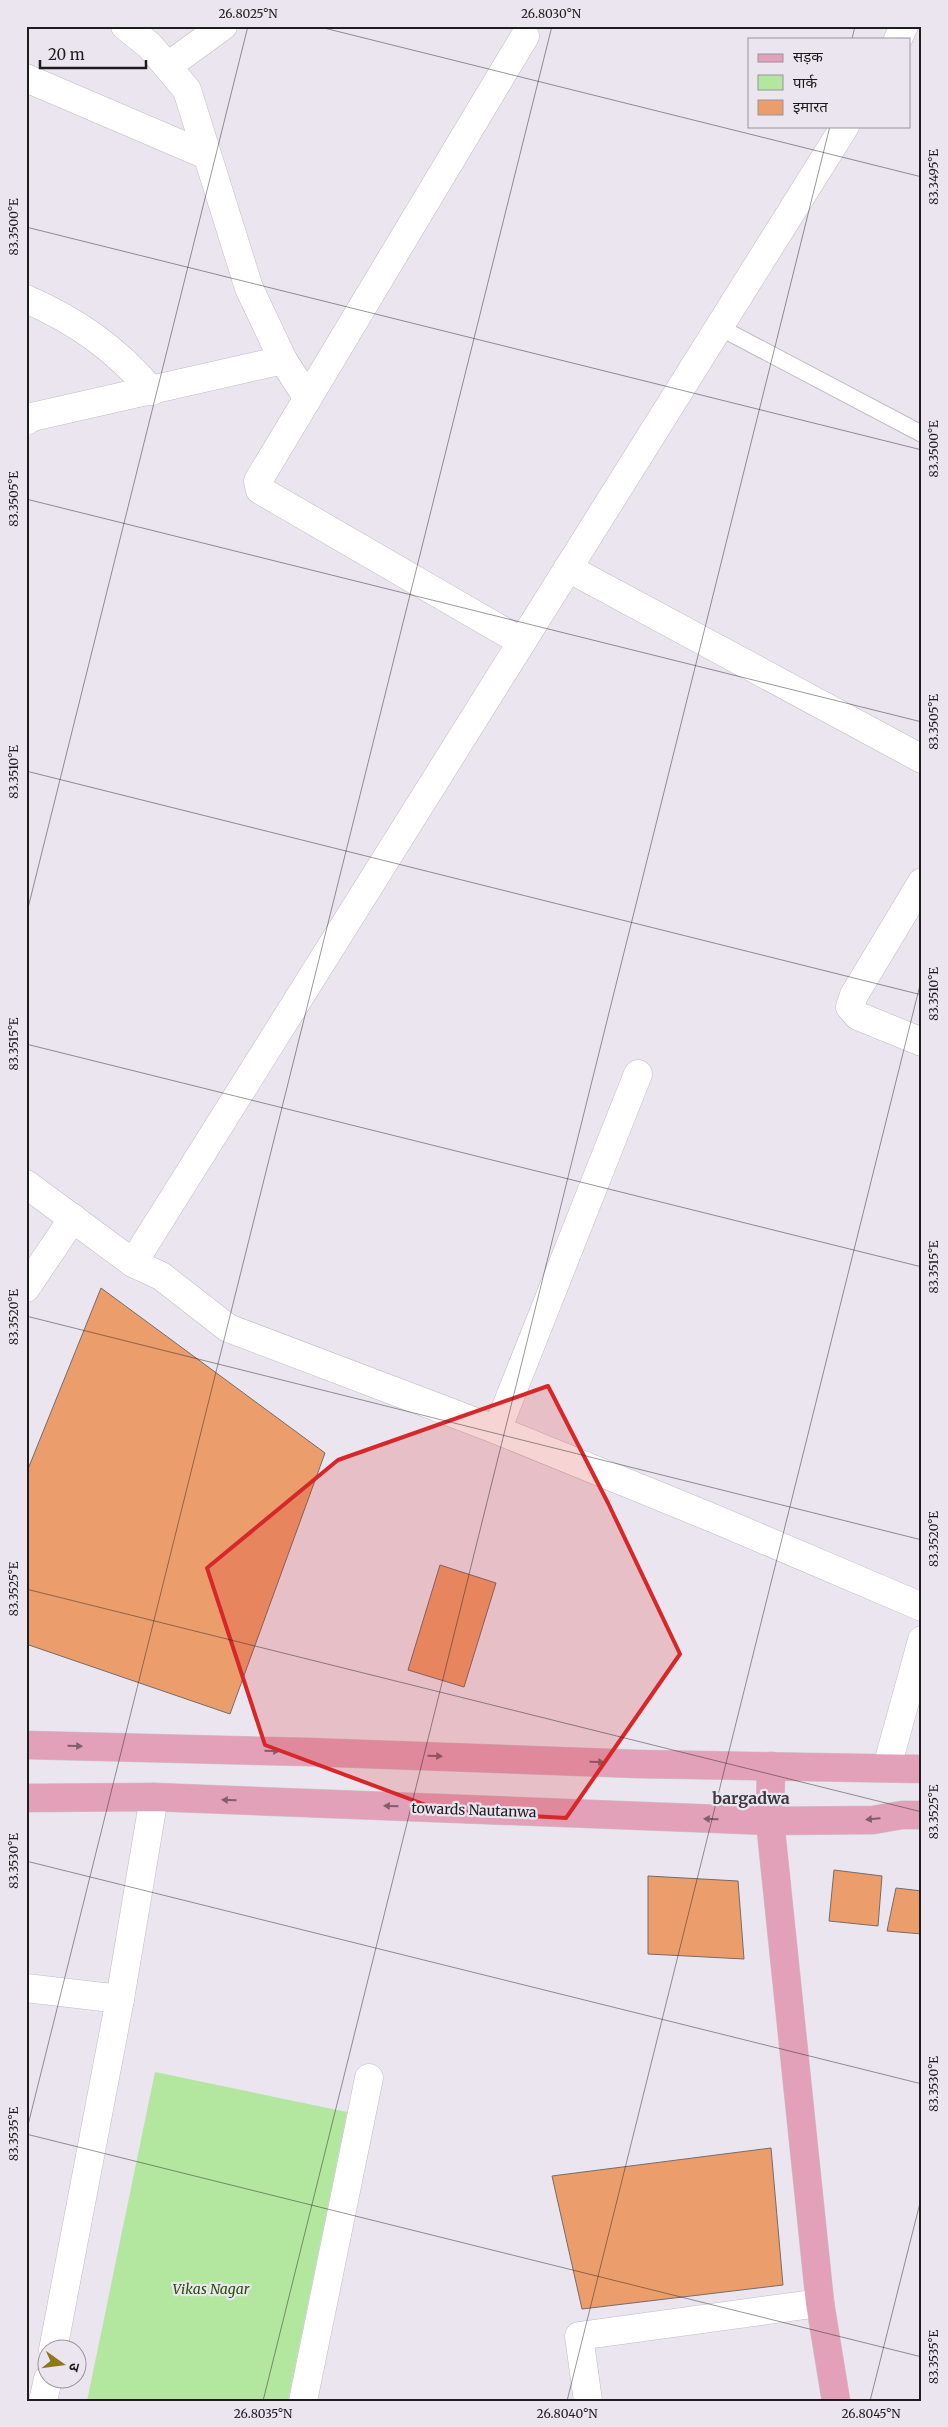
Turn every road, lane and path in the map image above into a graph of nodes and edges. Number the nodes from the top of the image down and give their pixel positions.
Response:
1 (125, 26) edge
2 (223, 26) edge
3 (904, 26) edge
4 (525, 36) dead end
5 (898, 38) edge
6 (168, 66) junction
7 (26, 78) edge
8 (844, 128) edge
9 (206, 155) junction
10 (26, 299) edge
11 (719, 327) junction
12 (282, 360) junction
13 (152, 391) junction
14 (307, 397) junction
15 (26, 421) edge
16 (922, 434) edge
17 (568, 568) junction
18 (522, 642) junction
19 (922, 759) edge
20 (922, 882) edge
21 (922, 1042) edge
22 (638, 1074) dead end
23 (26, 1184) edge
24 (73, 1218) junction
25 (133, 1263) junction
26 (26, 1288) edge
27 (497, 1430) junction
28 (922, 1607) edge
29 (922, 1640) edge
30 (26, 1744) edge
31 (771, 1766) junction
32 (887, 1768) junction
33 (922, 1769) edge
34 (154, 1797) junction
35 (26, 1798) edge
36 (915, 1819) edge
37 (770, 1822) junction
38 (26, 1988) edge
39 (120, 2000) junction
40 (369, 2078) dead end
41 (820, 2303) junction
42 (55, 2340) edge
43 (303, 2401) edge
44 (588, 2401) edge
45 (836, 2401) edge

1 - 6 street
2 - 6 street
3 - 5 street
4 - 14 street
6 - 9 street
7 - 9 street
8 - 11 street
9 - 12 street
10 - 13 street
11 - 16 lane
11 - 17 street
12 - 13 street
12 - 14 street
13 - 15 street
14 - 18 street
17 - 18 street
17 - 19 street
18 - 25 street
20 - 21 street
22 - 27 street
23 - 24 street
24 - 25 street
24 - 26 street
25 - 27 street
27 - 28 street
29 - 32 street
30 -> 31 main road
31 - 32 main road
31 - 37 main road
32 - 33 main road
34 - 35 main road, towards Nautanwa
37 -> 34 main road, towards Nautanwa
34 - 39 street
36 -> 37 main road, towards Nautanwa
37 - 41 main road
38 - 39 street
39 - 42 street
40 - 43 street
41 - 44 street
41 - 45 main road

